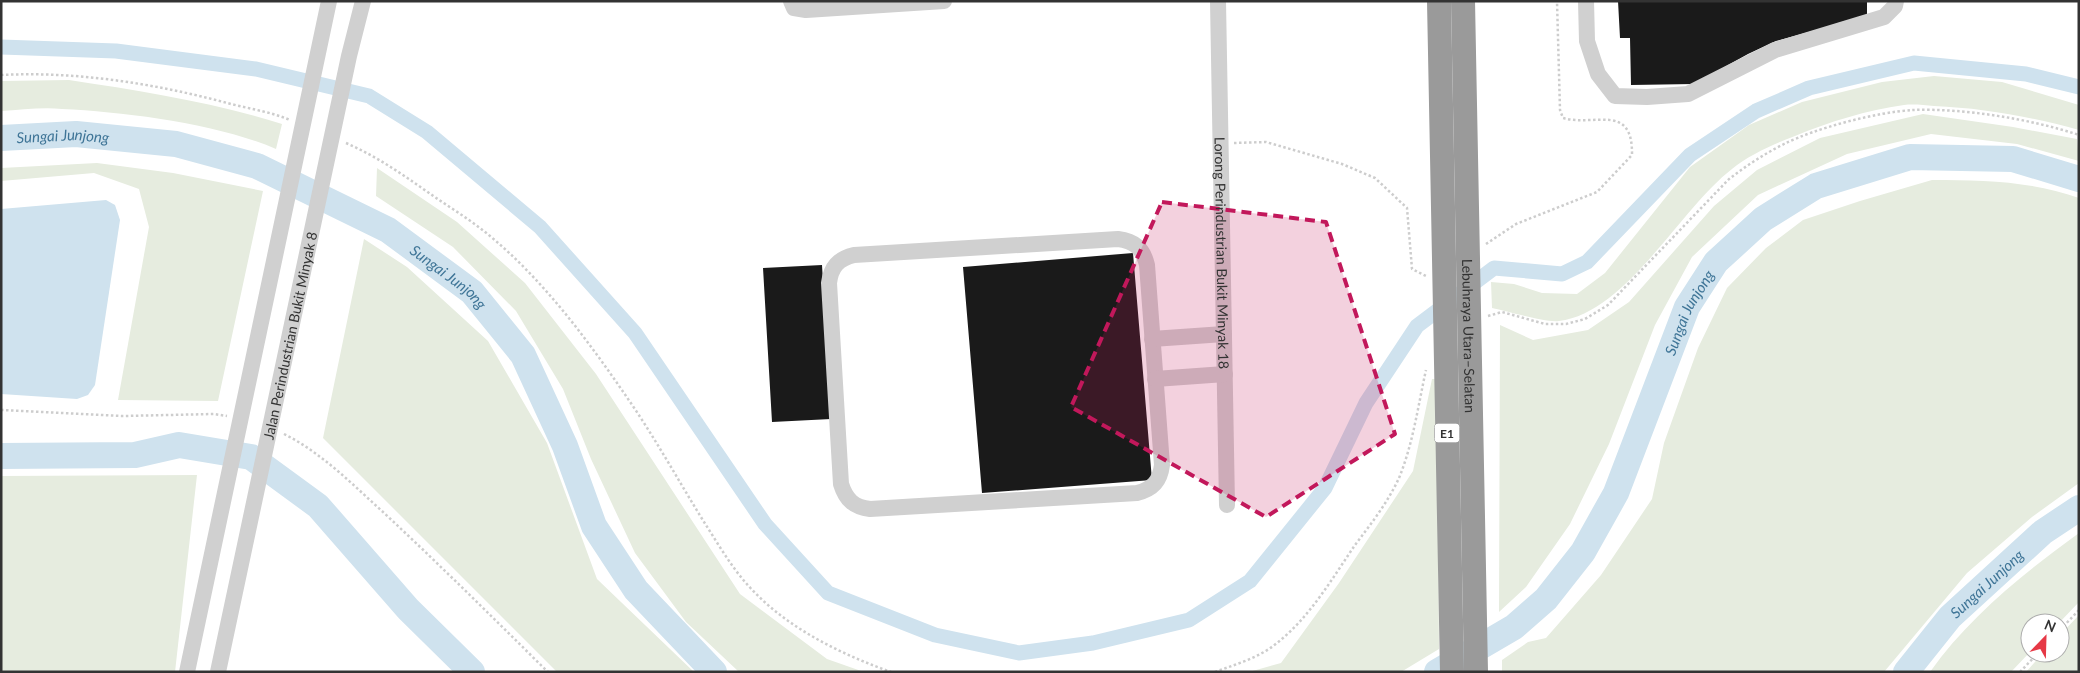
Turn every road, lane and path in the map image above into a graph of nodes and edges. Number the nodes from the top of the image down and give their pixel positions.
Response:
1 (329, 1) edge
2 (363, 1) edge
3 (790, 1) edge
4 (944, 1) edge
5 (1218, 1) edge
6 (1439, 1) edge
7 (1463, 1) edge
8 (1586, 1) edge
9 (1896, 1) edge
10 (1, 75) edge
11 (298, 124) dead end
12 (2079, 135) edge
13 (343, 142) dead end
14 (1484, 319) dead end
15 (1224, 334) junction
16 (1152, 339) junction
17 (1428, 361) dead end
18 (1225, 374) junction
19 (1155, 379) junction
20 (1, 410) edge
21 (232, 417) dead end
22 (283, 434) dead end
23 (1227, 505) dead end
24 (2079, 610) edge
25 (2070, 619) edge
26 (219, 665) edge
27 (187, 672) edge
28 (548, 672) edge
29 (891, 672) edge
30 (1214, 672) edge
31 (1452, 672) edge
32 (1476, 672) edge

1 - 27 street
2 - 26 street, Jalan Perindustrian Bukit Minyak 8
3 - 4 street
5 - 15 street, Lorong Perindustrian Bukit Minyak 18
6 - 31 highway, Lebuhraya Utara–Selatan / E1
7 - 32 highway, Lebuhraya Utara–Selatan / E1
8 - 9 street
10 - 11 path
12 - 14 path
13 - 29 path
15 - 16 street
15 - 18 street, Lorong Perindustrian Bukit Minyak 18
16 - 19 street
16 - 19 street
17 - 30 path
18 - 19 street
18 - 23 street, Lorong Perindustrian Bukit Minyak 18
20 - 21 path
22 - 28 path
24 - 25 path

